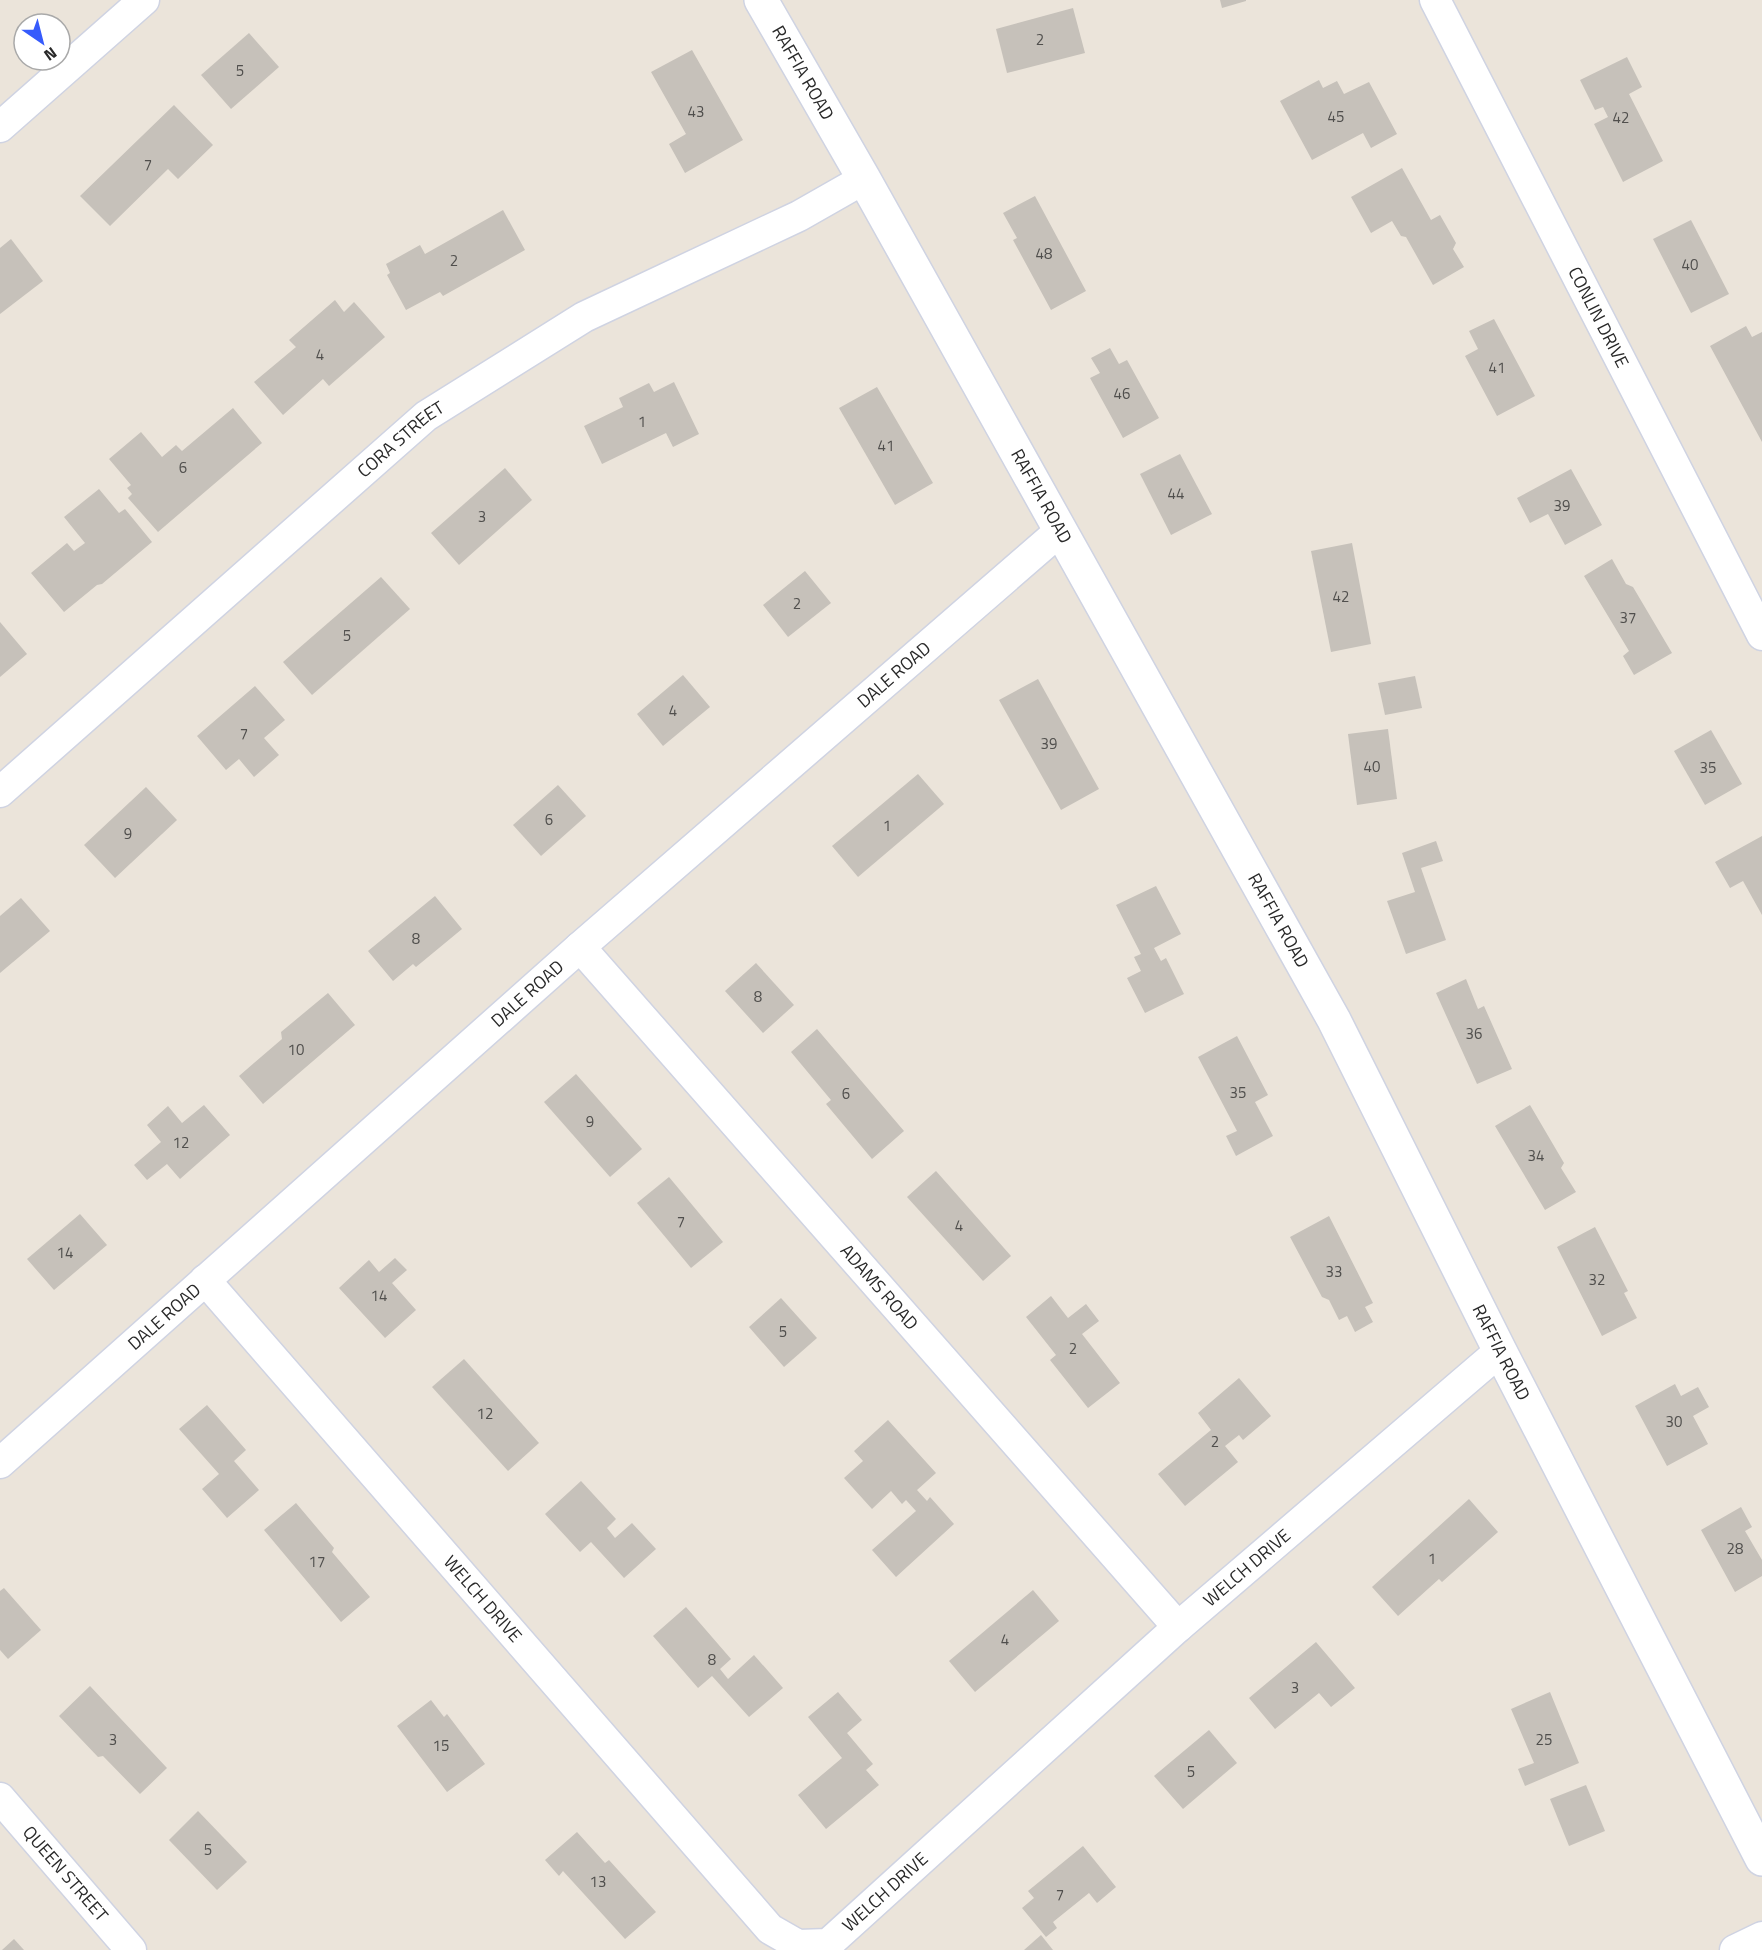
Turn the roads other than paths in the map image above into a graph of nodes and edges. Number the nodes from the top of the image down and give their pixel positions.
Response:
1 (144, 0) edge
2 (762, 0) edge
3 (1435, 0) edge
4 (0, 127) edge
5 (864, 179) junction
6 (1061, 530) junction
7 (1762, 634) edge
8 (0, 792) edge
9 (580, 947) junction
10 (205, 1280) junction
11 (1500, 1351) junction
12 (0, 1463) edge
13 (1179, 1627) junction
14 (0, 1798) edge
15 (1762, 1859) edge
16 (1762, 1937) edge
17 (131, 1950) edge
18 (1735, 1950) edge

1 - 4 street
2 - 5 main road, RAFFIA ROAD
3 - 7 street, CONLIN DRIVE
5 - 6 main road, RAFFIA ROAD
5 - 8 street, CORA STREET
6 - 9 street, DALE ROAD
6 - 11 main road, RAFFIA ROAD
9 - 10 street, DALE ROAD
9 - 13 street, ADAMS ROAD
10 - 12 street, DALE ROAD
10 - 13 street, WELCH DRIVE
11 - 13 street, WELCH DRIVE
11 - 15 main road, RAFFIA ROAD
14 - 17 street, QUEEN STREET
16 - 18 street

